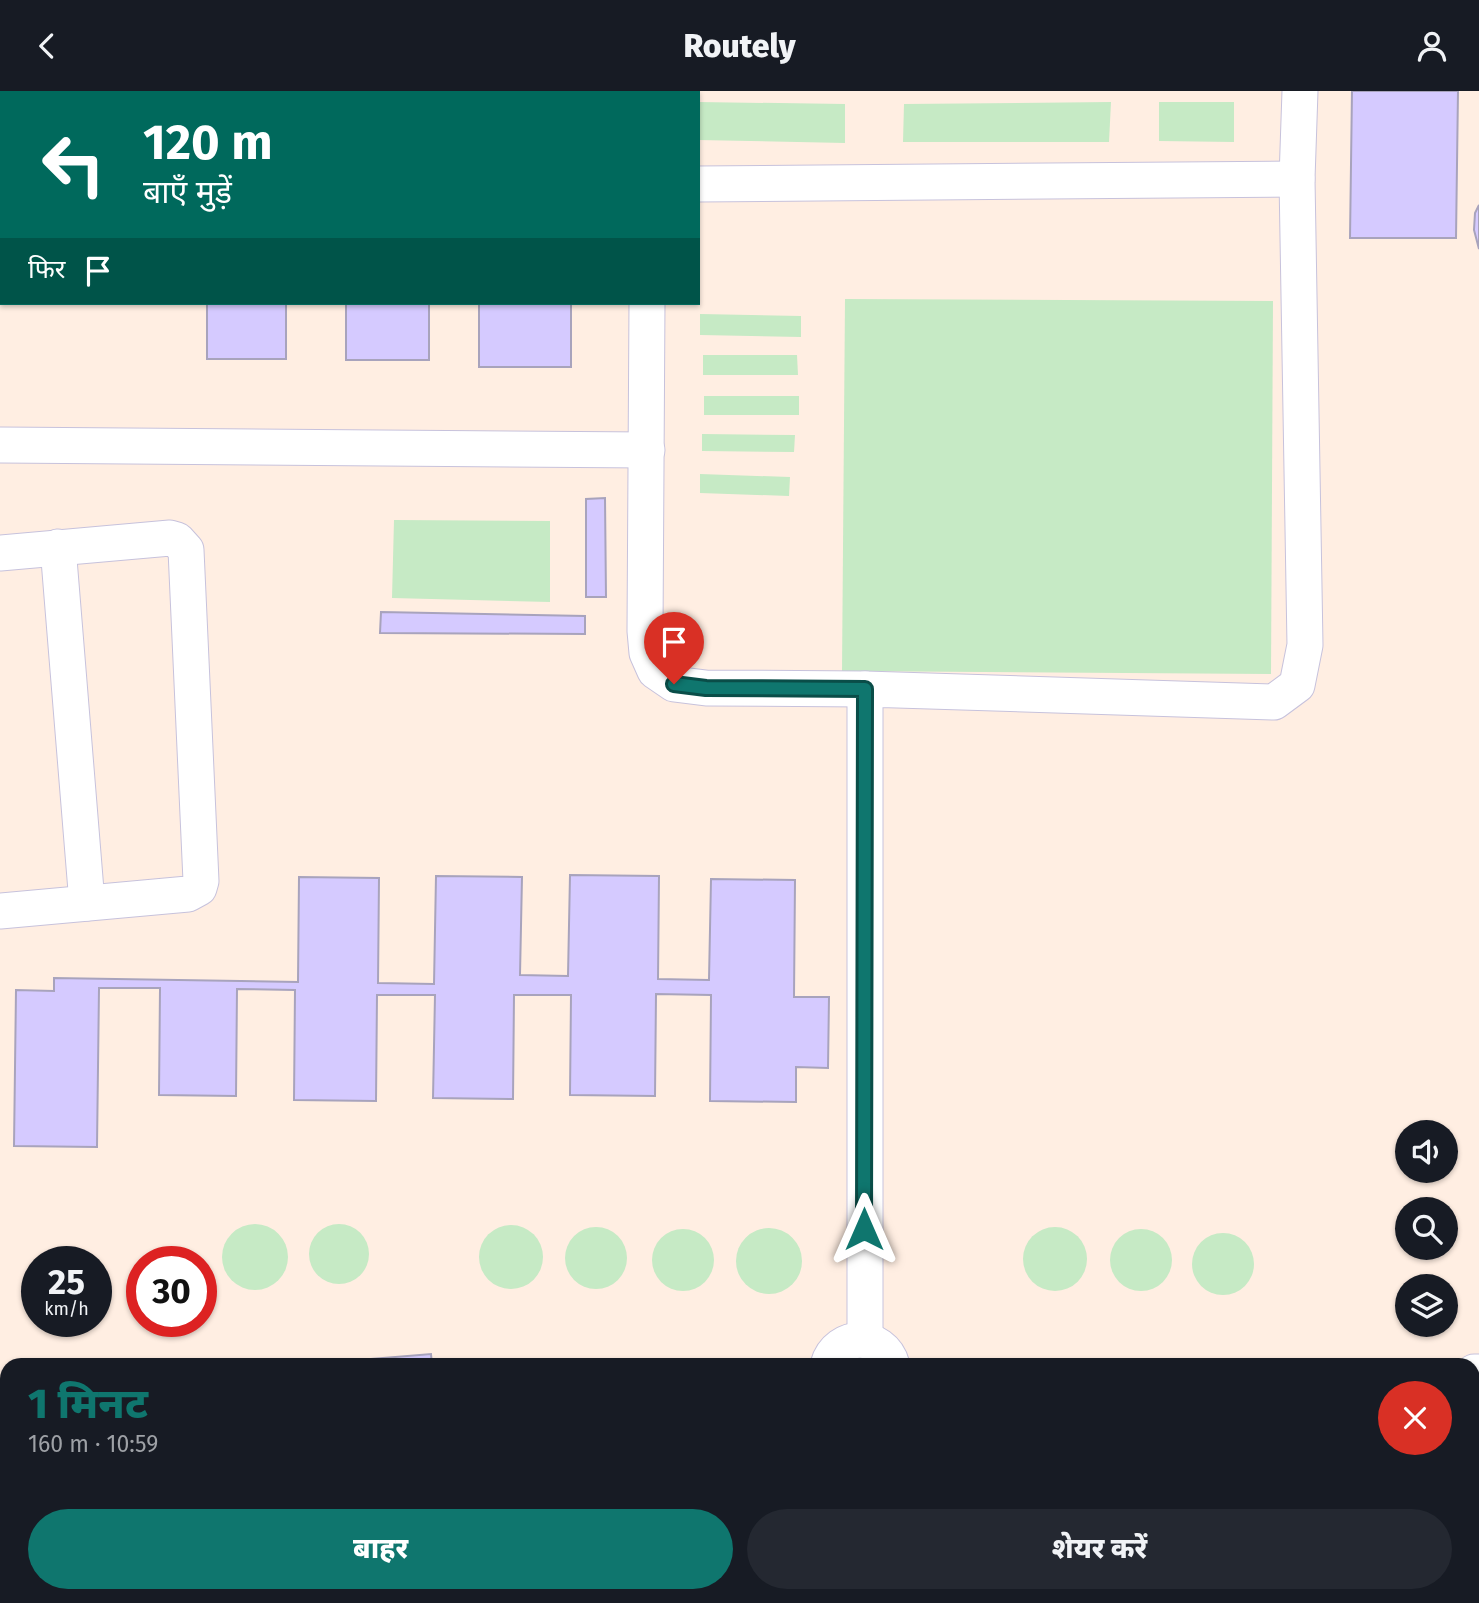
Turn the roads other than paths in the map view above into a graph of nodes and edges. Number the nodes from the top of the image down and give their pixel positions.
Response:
1 (1300, 91) edge
2 (1297, 179) junction
3 (700, 184) edge
4 (647, 305) edge
5 (0, 445) edge
6 (647, 450) junction
7 (58, 547) junction
8 (0, 553) edge
9 (865, 689) junction
10 (87, 903) junction
11 (0, 911) edge
12 (865, 1340) junction
13 (832, 1358) edge
14 (888, 1358) edge

1 - 2 street
2 - 3 street
2 - 9 street
4 - 6 street
5 - 6 street
6 - 9 street
7 - 8 street
7 - 10 street
7 - 10 street
9 - 12 street
10 - 11 street
12 - 13 street
12 - 14 street

